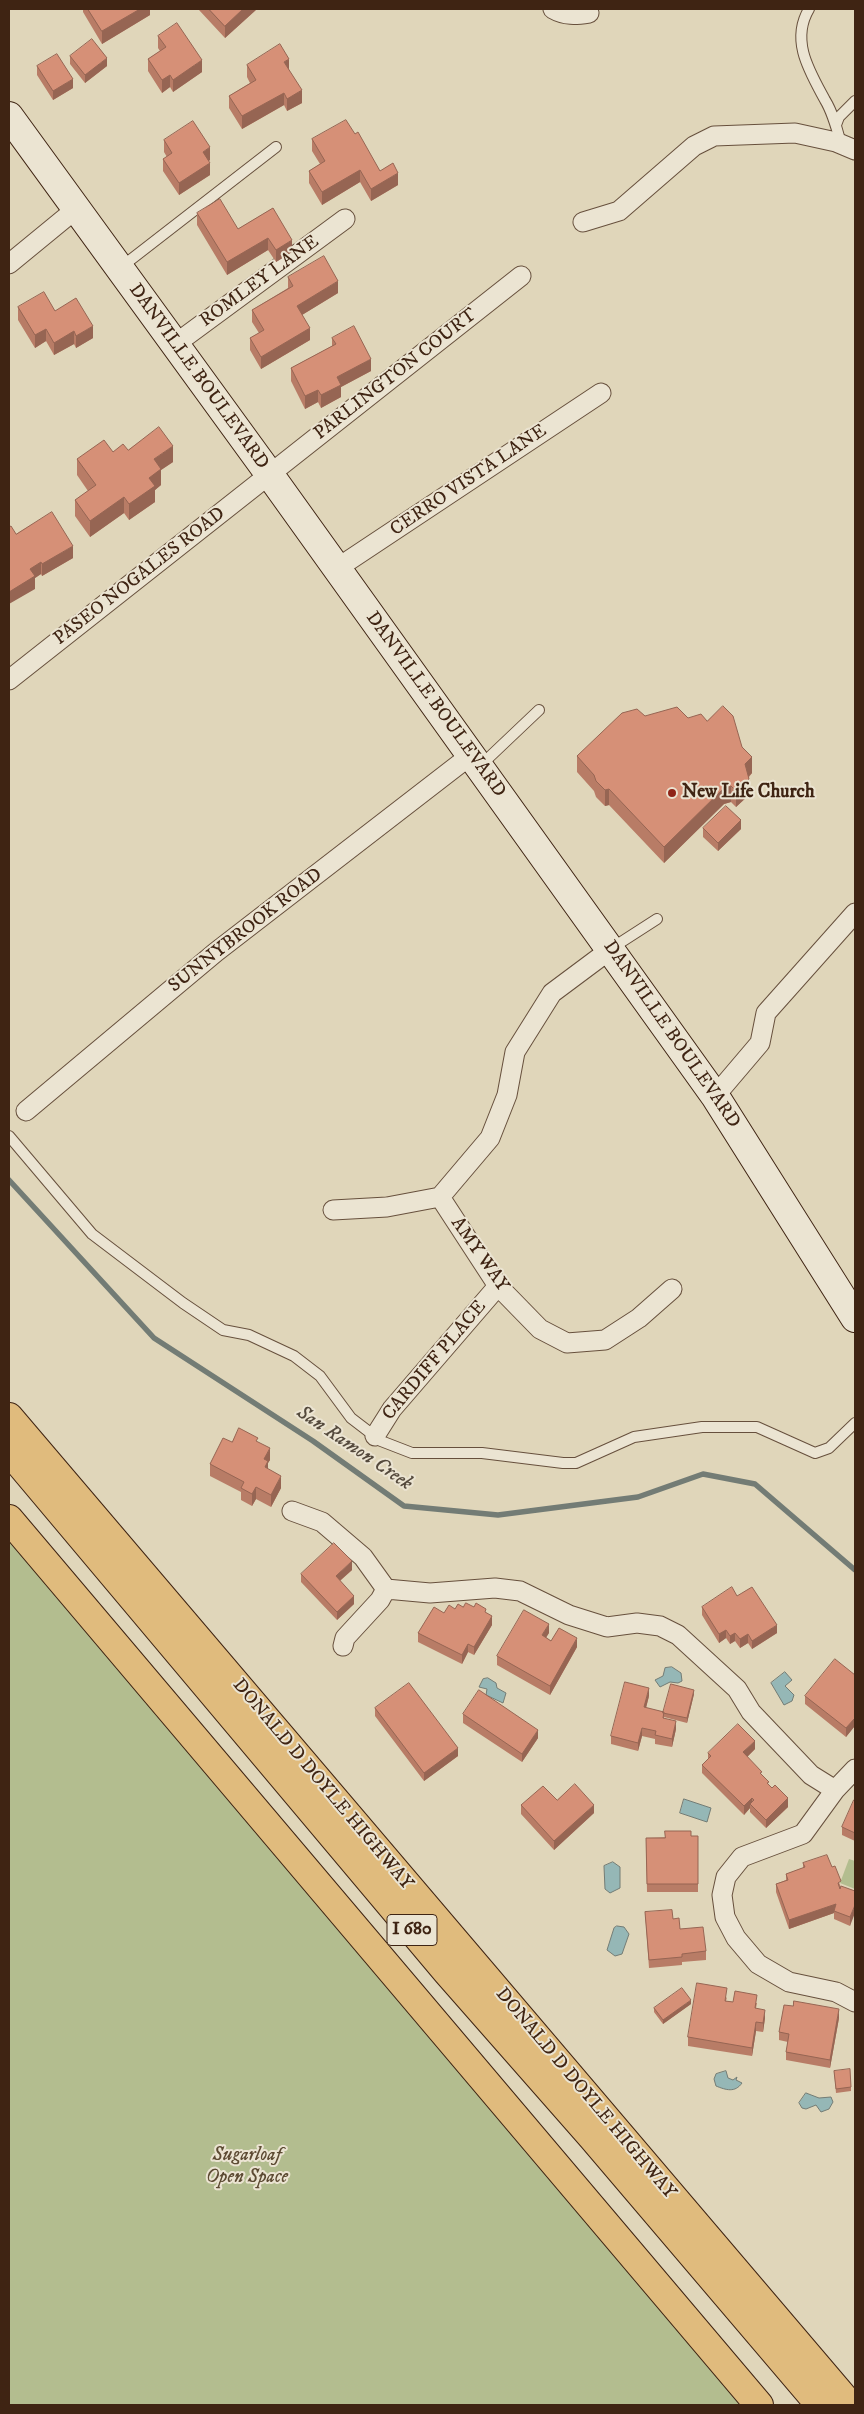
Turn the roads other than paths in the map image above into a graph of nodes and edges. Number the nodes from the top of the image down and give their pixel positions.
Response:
1 (554, 9) edge
2 (809, 9) edge
3 (589, 13) dead end
4 (855, 101) edge
5 (9, 116) edge
6 (836, 125) junction
7 (276, 147) dead end
8 (848, 147) edge
9 (76, 209) junction
10 (345, 219) dead end
11 (583, 222) dead end
12 (9, 264) edge
13 (119, 269) junction
14 (521, 276) dead end
15 (174, 345) junction
16 (601, 393) dead end
17 (270, 475) junction
18 (336, 569) junction
19 (9, 680) edge
20 (539, 710) dead end
21 (475, 761) junction
22 (855, 913) edge
23 (657, 918) dead end
24 (611, 949) junction
25 (716, 1096) junction
26 (26, 1111) dead end
27 (9, 1136) edge
28 (440, 1197) junction
29 (333, 1210) dead end
30 (498, 1286) junction
31 (672, 1289) dead end
32 (853, 1311) edge
33 (9, 1417) edge
34 (855, 1423) edge
35 (375, 1436) junction
36 (9, 1451) edge
37 (292, 1511) dead end
38 (9, 1519) edge
39 (386, 1589) junction
40 (343, 1646) dead end
41 (855, 1769) edge
42 (835, 1790) junction
43 (855, 2002) edge
44 (760, 2405) edge
45 (820, 2405) edge
46 (850, 2405) edge

1 - 3 street
2 - 6 lane
4 - 6 lane
5 - 9 main road, DANVILLE BOULEVARD
6 - 8 lane
7 - 13 lane
8 - 11 street
9 - 12 street
9 - 13 main road, DANVILLE BOULEVARD
10 - 15 street, ROMLEY LANE
13 - 15 main road, DANVILLE BOULEVARD
14 - 17 street, PARLINGTON COURT
15 - 17 main road, DANVILLE BOULEVARD
16 - 18 street, CERRO VISTA LANE
17 - 18 main road, DANVILLE BOULEVARD
17 - 19 street, PASEO NOGALES ROAD
18 - 21 main road, DANVILLE BOULEVARD
20 - 21 lane
21 - 24 main road, DANVILLE BOULEVARD
21 - 26 street, SUNNYBROOK ROAD
22 - 25 street
23 - 24 lane
24 - 25 main road, DANVILLE BOULEVARD
24 - 28 street
25 - 32 main road, DANVILLE BOULEVARD
27 - 35 lane
28 - 29 street
28 - 30 street, AMY WAY
30 - 31 street, AMY WAY
30 - 35 street, CARDIFF PLACE
33 - 46 highway, DONALD D DOYLE HIGHWAY / I 680
34 - 35 lane
36 - 45 highway, I 680
37 - 39 street
38 - 44 highway, I 680
39 - 40 street
39 - 42 street
41 - 42 street
42 - 43 street

